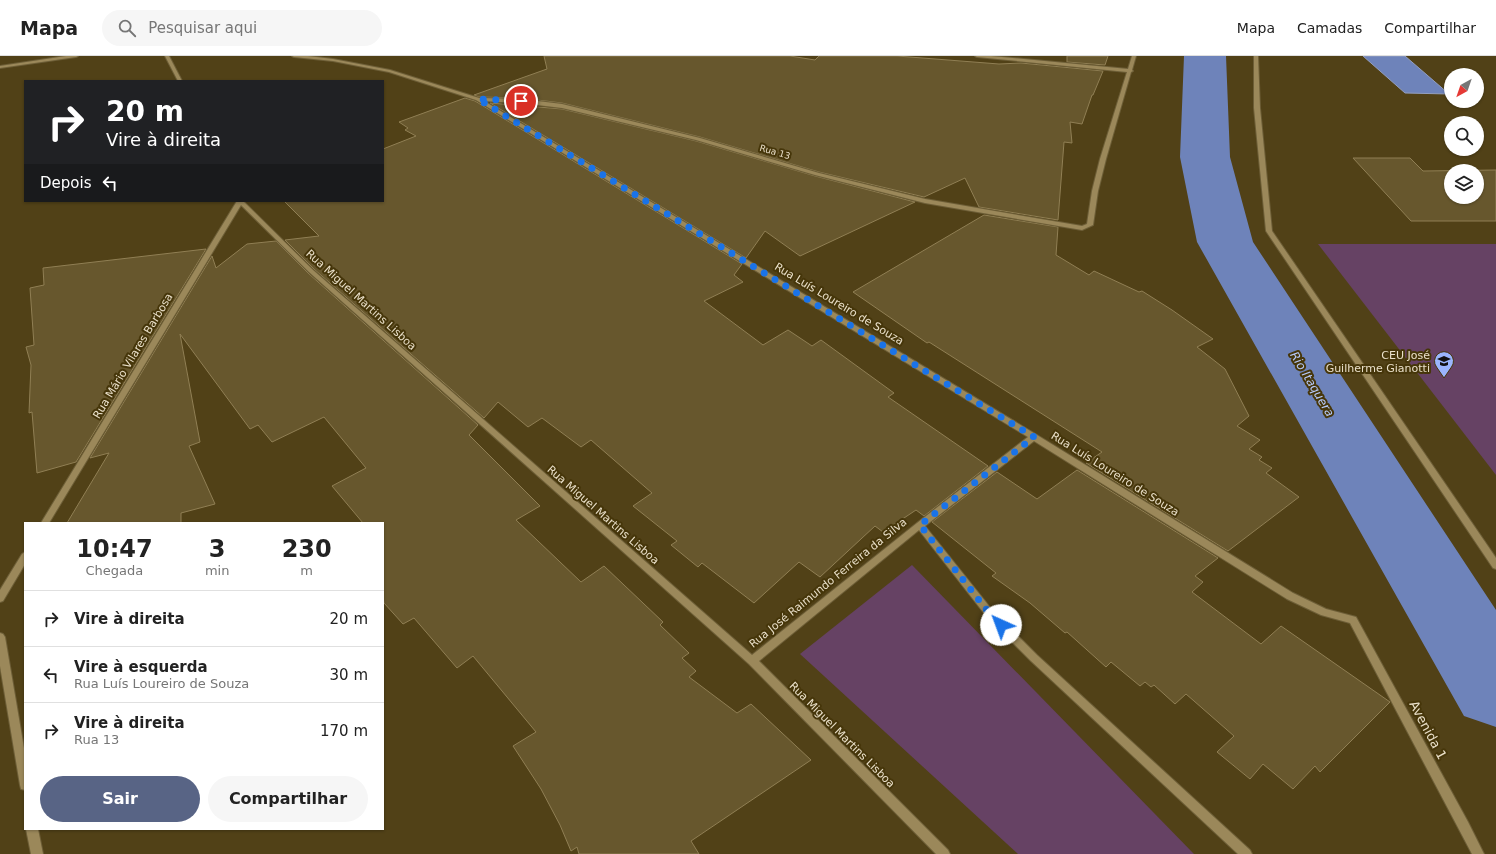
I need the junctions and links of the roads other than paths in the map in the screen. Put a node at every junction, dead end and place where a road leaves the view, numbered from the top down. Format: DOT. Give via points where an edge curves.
graph roads {
  1 [pos="76,56"];
  2 [pos="167,56"];
  3 [pos="294,56"];
  4 [pos="977,56"];
  5 [pos="1134,56"];
  6 [pos="1256,56"];
  7 [pos="0,67"];
  8 [pos="1131,70"];
  9 [pos="179,80"];
  10 [pos="478,99"];
  11 [pos="239,202"];
  12 [pos="241,202"];
  13 [pos="1034,437"];
  14 [pos="46,522"];
  15 [pos="920,525"];
  16 [pos="24,558"];
  17 [pos="1496,565"];
  18 [pos="0,598"];
  19 [pos="1353,620"];
  20 [pos="0,637"];
  21 [pos="752,661"];
  22 [pos="24,779"];
  23 [pos="32,830"];
  24 [pos="37,854"];
  25 [pos="944,854"];
  26 [pos="1246,854"];
  27 [pos="1478,854"];
  1 -- 7 [label="street"];
  2 -- 9 [label="street"];
  3 -- 10 [label="street, Rua Luís Loureiro de Souza" via="333,60 390,71"];
  4 -- 8 [label="street"];
  5 -- 8 [label="street"];
  6 -- 17 [label="street" via="1257,108 1269,231"];
  8 -- 10 [label="street, Rua 13" via="1103,159 1090,225 1082,228 925,201 816,174 698,139 562,106"];
  10 -- 13 [label="street, Rua Luís Loureiro de Souza"];
  11 -- 14 [label="street, Rua Mário Vilares Barbosa"];
  12 -- 21 [label="street, Rua Miguel Martins Lisboa" via="311,271"];
  13 -- 15 [label="street, Rua José Raimundo Ferreira da Silva"];
  13 -- 19 [label="street, Rua Luís Loureiro de Souza" via="1290,596 1324,612"];
  15 -- 21 [label="street, Rua José Raimundo Ferreira da Silva"];
  15 -- 26 [label="street" via="996,620 1039,663"];
  16 -- 18 [label="street"];
  19 -- 27 [label="street, Avenida 1"];
  20 -- 22 [label="street"];
  21 -- 25 [label="street, Rua Miguel Martins Lisboa"];
  23 -- 24 [label="street"];
}
